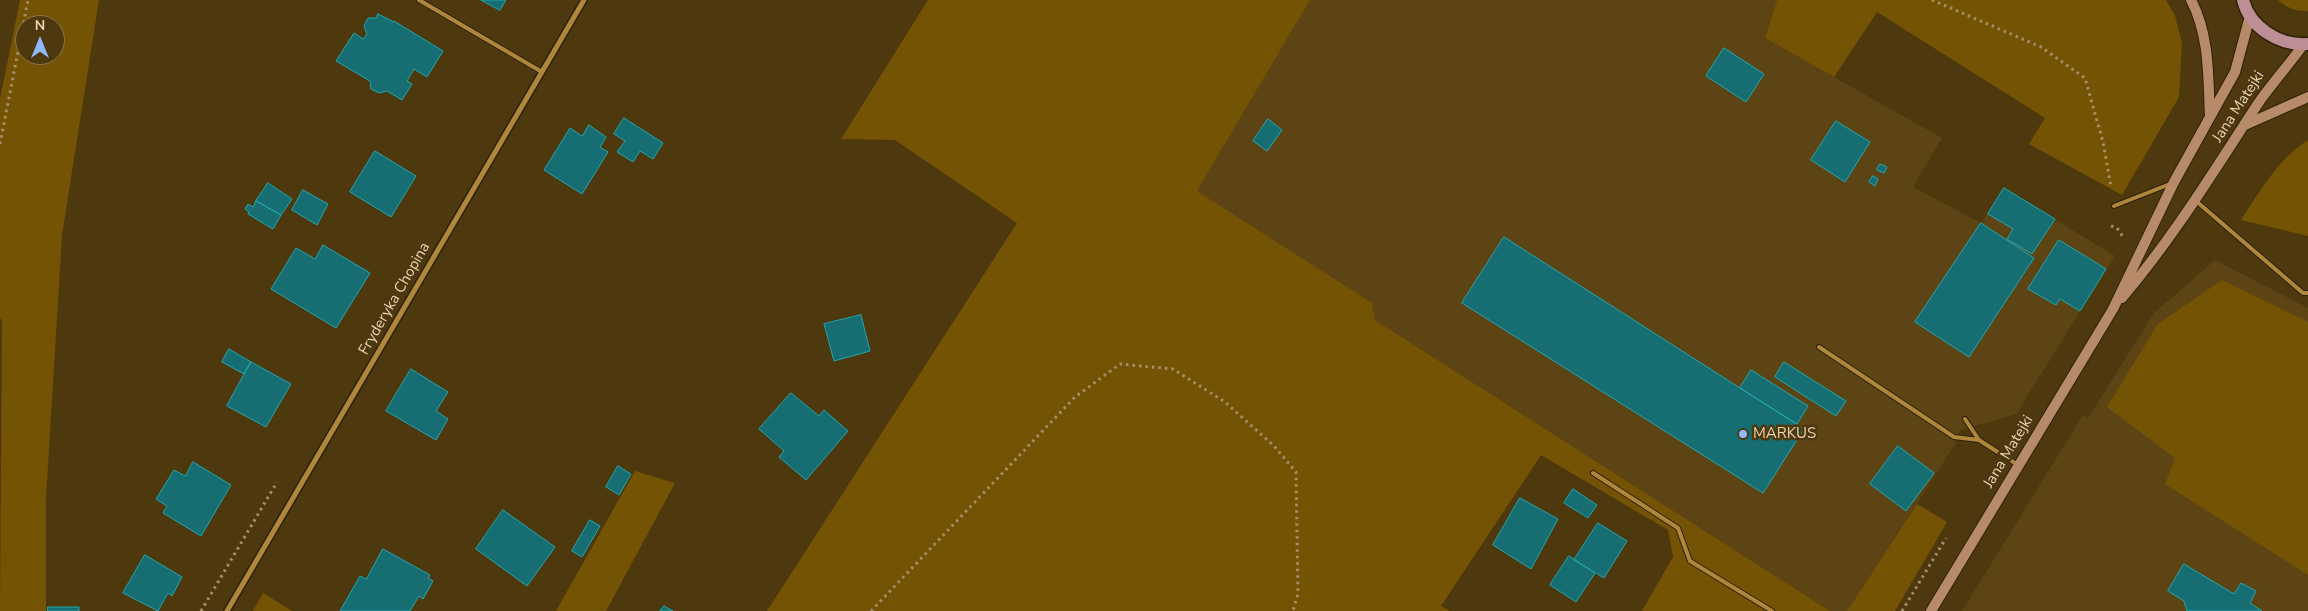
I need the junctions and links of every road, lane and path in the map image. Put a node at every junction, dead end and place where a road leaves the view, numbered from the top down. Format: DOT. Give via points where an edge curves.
graph roads {
  1 [pos="28,0"];
  2 [pos="419,0"];
  3 [pos="584,0"];
  4 [pos="1932,0"];
  5 [pos="2191,0"];
  6 [pos="2243,0"];
  7 [pos="2250,16"];
  8 [pos="2306,44"];
  9 [pos="542,72"];
  10 [pos="2308,96"];
  11 [pos="2210,117"];
  12 [pos="2245,125"];
  13 [pos="0,144"];
  14 [pos="2174,182"];
  15 [pos="2196,201"];
  16 [pos="2114,206"];
  17 [pos="2123,242"];
  18 [pos="2308,293"];
  19 [pos="2113,309"];
  20 [pos="1819,346"];
  21 [pos="1965,419"];
  22 [pos="1979,440"];
  23 [pos="2018,465"];
  24 [pos="1594,473"];
  25 [pos="227,611"];
  26 [pos="871,611"];
  27 [pos="1293,611"];
  28 [pos="1772,611"];
  29 [pos="1930,611"];
  1 -- 13 [label="path"];
  2 -- 9 [label="lane"];
  3 -- 9 [label="street, Fryderyka Chopina"];
  4 -- 16 [label="path" via="2040,47 2085,78 2103,142"];
  5 -- 11 [label="street" via="2206,47"];
  6 -- 7 [label="main road"];
  7 -- 8 [label="main road" via="2273,37"];
  7 -- 11 [label="street, Jana Matejki" via="2235,72"];
  8 -- 12 [label="street, Jana Matejki" via="2280,73"];
  9 -- 25 [label="street, Fryderyka Chopina"];
  10 -- 12 [label="street"];
  11 -- 14 [label="street, Jana Matejki"];
  12 -- 15 [label="street, Jana Matejki"];
  14 -- 16 [label="lane"];
  14 -- 19 [label="street, Jana Matejki"];
  15 -- 18 [label="lane" via="2303,293"];
  15 -- 19 [label="street, Jana Matejki" via="2145,272"];
  16 -- 17 [label="path" via="2104,222 2117,228"];
  19 -- 23 [label="street, Jana Matejki"];
  20 -- 22 [label="lane" via="1954,437"];
  21 -- 22 [label="lane"];
  22 -- 23 [label="lane"];
  23 -- 29 [label="street, Jana Matejki"];
  24 -- 28 [label="lane" via="1678,528 1690,561"];
  26 -- 27 [label="path" via="1075,397 1120,364 1173,369 1225,402 1274,446 1296,472 1298,594"];
}
